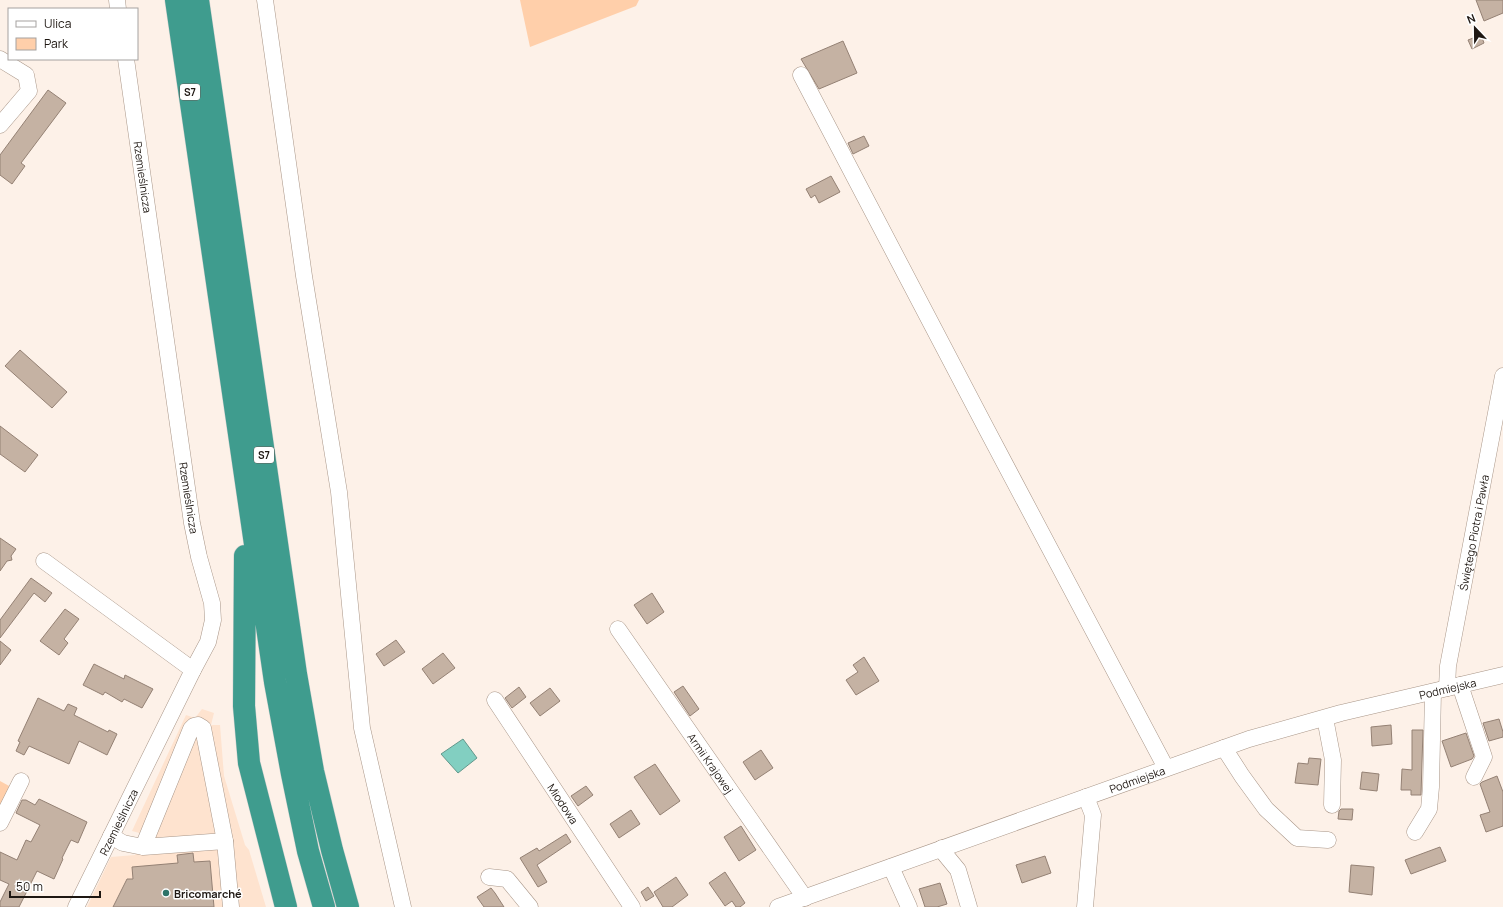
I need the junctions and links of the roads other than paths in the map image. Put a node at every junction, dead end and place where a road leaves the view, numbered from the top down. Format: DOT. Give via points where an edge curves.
graph roads {
  1 [pos="176,0"];
  2 [pos="198,0"];
  3 [pos="265,0"];
  4 [pos="0,59"];
  5 [pos="126,60"];
  6 [pos="801,75"];
  7 [pos="0,126"];
  8 [pos="1503,376"];
  9 [pos="245,477"];
  10 [pos="44,560"];
  11 [pos="618,629"];
  12 [pos="193,670"];
  13 [pos="1503,675"];
  14 [pos="1447,689"];
  15 [pos="495,700"];
  16 [pos="1325,718"];
  17 [pos="1224,748"];
  18 [pos="1166,768"];
  19 [pos="1474,777"];
  20 [pos="21,780"];
  21 [pos="1086,797"];
  22 [pos="1332,805"];
  23 [pos="0,823"];
  24 [pos="1415,832"];
  25 [pos="111,836"];
  26 [pos="1328,840"];
  27 [pos="225,841"];
  28 [pos="143,846"];
  29 [pos="942,848"];
  30 [pos="891,866"];
  31 [pos="489,877"];
  32 [pos="804,898"];
  33 [pos="76,907"];
  34 [pos="231,907"];
  35 [pos="286,907"];
  36 [pos="324,907"];
  37 [pos="348,907"];
  38 [pos="403,907"];
  39 [pos="530,907"];
  40 [pos="632,907"];
  41 [pos="778,907"];
  42 [pos="909,907"];
  43 [pos="969,907"];
  44 [pos="1085,907"];
  1 -- 9 [label="highway, S7"];
  2 -- 37 [label="highway, S7" via="296,674 313,771"];
  3 -- 38 [label="street" via="304,276 339,492 362,728"];
  4 -- 7 [label="street" via="26,75 29,91"];
  5 -- 12 [label="street, Rzemieślnicza" via="192,523 212,603 213,620 208,642"];
  6 -- 18 [label="street"];
  8 -- 14 [label="street, Świętego Piotra i Pawła" via="1448,666"];
  9 -- 35 [label="highway" via="244,706 249,763"];
  9 -- 36 [label="highway, S7" via="275,682 308,851"];
  10 -- 12 [label="street"];
  11 -- 32 [label="street, Armii Krajowej"];
  12 -- 25 [label="street, Rzemieślnicza"];
  13 -- 14 [label="street, Podmiejska"];
  14 -- 16 [label="street, Podmiejska"];
  14 -- 19 [label="street" via="1484,757"];
  14 -- 24 [label="street, Świętego Piotra i Pawła" via="1429,810"];
  15 -- 40 [label="street, Miodowa"];
  16 -- 17 [label="street, Podmiejska"];
  16 -- 22 [label="street" via="1334,760"];
  17 -- 18 [label="street, Podmiejska"];
  17 -- 26 [label="street" via="1266,809 1297,838"];
  18 -- 21 [label="street, Podmiejska"];
  20 -- 23 [label="street"];
  21 -- 29 [label="street, Podmiejska"];
  21 -- 44 [label="street" via="1093,815"];
  25 -- 28 [label="street" via="123,843"];
  25 -- 33 [label="street, Rzemieślnicza"];
  27 -- 28 [label="street"];
  27 -- 28 [label="street" via="203,728 198,725 191,729"];
  27 -- 34 [label="street"];
  29 -- 30 [label="street, Podmiejska"];
  29 -- 43 [label="street" via="958,870"];
  30 -- 32 [label="street, Podmiejska"];
  30 -- 42 [label="street"];
  31 -- 39 [label="street" via="507,879"];
  32 -- 41 [label="street, Podmiejska"];
}
